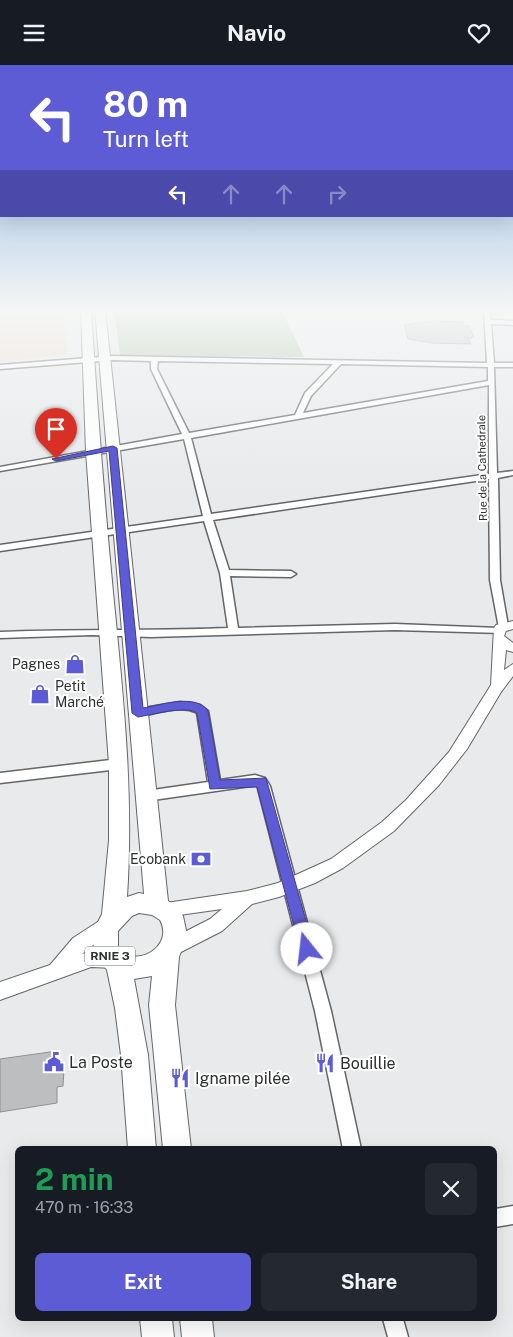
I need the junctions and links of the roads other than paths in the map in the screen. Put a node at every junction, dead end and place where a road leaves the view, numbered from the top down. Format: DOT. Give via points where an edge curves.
graph roads {
  1 [pos="96,368"];
  2 [pos="98,368"];
  3 [pos="154,368"];
  4 [pos="333,368"];
  5 [pos="491,368"];
  6 [pos="492,382"];
  7 [pos="298,416"];
  8 [pos="186,434"];
  9 [pos="113,448"];
  10 [pos="93,452"];
  11 [pos="0,469"];
  12 [pos="513,473"];
  13 [pos="494,475"];
  14 [pos="208,519"];
  15 [pos="121,530"];
  16 [pos="100,534"];
  17 [pos="0,548"];
  18 [pos="225,573"];
  19 [pos="291,574"];
  20 [pos="233,631"];
  21 [pos="108,632"];
  22 [pos="130,633"];
  23 [pos="506,634"];
  24 [pos="0,635"];
  25 [pos="507,676"];
  26 [pos="138,713"];
  27 [pos="119,764"];
  28 [pos="0,777"];
  29 [pos="215,786"];
  30 [pos="146,796"];
  31 [pos="289,886"];
  32 [pos="247,898"];
  33 [pos="161,907"];
  34 [pos="111,919"];
  35 [pos="170,951"];
  36 [pos="116,961"];
  37 [pos="56,970"];
  38 [pos="0,991"];
  39 [pos="142,1146"];
  40 [pos="177,1146"];
  41 [pos="351,1146"];
  42 [pos="513,1215"];
  43 [pos="497,1219"];
  44 [pos="156,1321"];
  45 [pos="196,1321"];
  46 [pos="394,1321"];
  47 [pos="158,1337"];
  48 [pos="198,1337"];
  49 [pos="398,1337"];
  1 -- 10 [label="highway, RNIE 3"];
  2 -- 9 [label="highway, RNIE 3"];
  3 -- 8 [label="street"];
  4 -- 7 [label="street" via="308,395"];
  5 -- 6 [label="street, Rue de la Cathedrale"];
  6 -- 7 [label="street"];
  6 -- 13 [label="street, Rue de la Cathedrale"];
  7 -- 8 [label="street"];
  8 -- 9 [label="street"];
  8 -- 14 [label="street"];
  9 -- 10 [label="street"];
  9 -- 15 [label="highway, RNIE 3"];
  10 -- 11 [label="street"];
  10 -- 16 [label="highway, RNIE 3"];
  12 -- 13 [label="street"];
  13 -- 14 [label="street"];
  13 -- 23 [label="street, Rue de la Cathedrale" via="495,580"];
  14 -- 15 [label="street"];
  14 -- 18 [label="street"];
  15 -- 16 [label="street"];
  15 -- 22 [label="highway, RNIE 3"];
  16 -- 17 [label="street"];
  16 -- 21 [label="highway, RNIE 3"];
  18 -- 19 [label="street"];
  18 -- 20 [label="street"];
  20 -- 22 [label="street"];
  20 -- 23 [label="street" via="395,627"];
  21 -- 22 [label="street"];
  21 -- 24 [label="street"];
  21 -- 27 [label="highway, RNIE 3"];
  22 -- 26 [label="highway, RNIE 3"];
  23 -- 25 [label="street"];
  25 -- 31 [label="street" via="456,754 401,816 340,863"];
  26 -- 29 [label="street" via="184,706 197,707 202,711"];
  26 -- 30 [label="highway, RNIE 3"];
  27 -- 28 [label="street"];
  27 -- 34 [label="highway, RNIE 3" via="120,840"];
  29 -- 30 [label="street"];
  29 -- 31 [label="street" via="261,781"];
  30 -- 33 [label="highway, RNIE 3"];
  31 -- 32 [label="street"];
  31 -- 41 [label="street" via="321,1002"];
  32 -- 33 [label="street"];
  32 -- 35 [label="street" via="216,925"];
  33 -- 34 [label="highway" via="148,903 130,905"];
  33 -- 35 [label="highway, RNIE 3" via="171,915 177,930"];
  34 -- 36 [label="highway, RNIE 3" via="104,935 104,945"];
  34 -- 37 [label="street" via="78,944"];
  35 -- 36 [label="highway, RNIE 3" via="149,966 132,967"];
  35 -- 40 [label="highway, RNIE 3" via="162,1005"];
  36 -- 37 [label="street" via="91,959"];
  36 -- 39 [label="highway, RNIE 3" via="129,1009"];
  37 -- 38 [label="street"];
  42 -- 43 [label="street"];
  44 -- 47 [label="highway"];
  45 -- 48 [label="highway"];
  46 -- 49 [label="street"];
}
